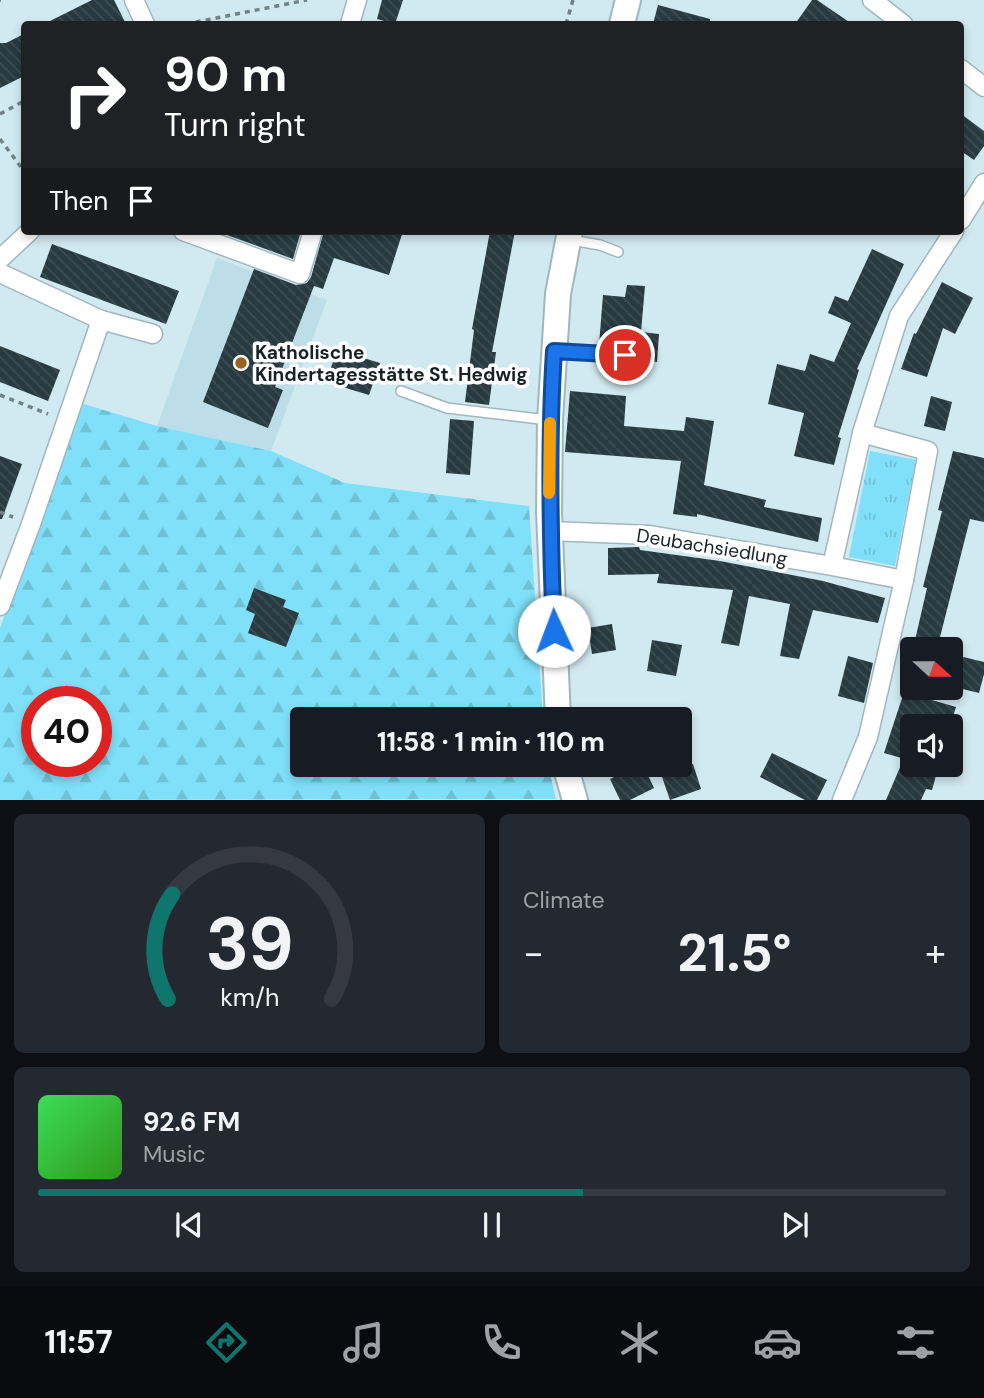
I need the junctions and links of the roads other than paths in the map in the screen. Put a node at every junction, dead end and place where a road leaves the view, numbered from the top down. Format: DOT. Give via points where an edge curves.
graph roads {
  1 [pos="134,0"];
  2 [pos="357,0"];
  3 [pos="628,0"];
  4 [pos="872,0"];
  5 [pos="144,21"];
  6 [pos="351,21"];
  7 [pos="623,21"];
  8 [pos="899,21"];
  9 [pos="964,71"];
  10 [pos="984,87"];
  11 [pos="984,183"];
  12 [pos="964,215"];
  13 [pos="26,235"];
  14 [pos="194,235"];
  15 [pos="312,235"];
  16 [pos="570,235"];
  17 [pos="951,235"];
  18 [pos="618,252"];
  19 [pos="0,259"];
  20 [pos="0,273"];
  21 [pos="102,320"];
  22 [pos="153,334"];
  23 [pos="554,351"];
  24 [pos="625,355"];
  25 [pos="401,391"];
  26 [pos="550,420"];
  27 [pos="862,433"];
  28 [pos="550,531"];
  29 [pos="832,566"];
  30 [pos="904,580"];
  31 [pos="0,606"];
  32 [pos="557,707"];
  33 [pos="568,777"];
  34 [pos="575,800"];
  35 [pos="842,800"];
  1 -- 5 [label="street"];
  2 -- 6 [label="street"];
  3 -- 7 [label="street"];
  4 -- 8 [label="street"];
  9 -- 10 [label="street"];
  11 -- 12 [label="street"];
  13 -- 19 [label="street"];
  14 -- 15 [label="street" via="300,274"];
  16 -- 18 [label="lane"];
  16 -- 23 [label="street" via="558,294"];
  17 -- 27 [label="street" via="900,316"];
  20 -- 21 [label="street"];
  21 -- 22 [label="street"];
  21 -- 31 [label="street"];
  23 -- 24 [label="lane"];
  23 -- 26 [label="street"];
  25 -- 26 [label="lane" via="447,408"];
  26 -- 28 [label="street"];
  27 -- 29 [label="street"];
  27 -- 30 [label="street" via="928,451"];
  28 -- 29 [label="street, Deubachsiedlung" via="650,535"];
  28 -- 32 [label="street"];
  29 -- 30 [label="street, Deubachsiedlung"];
  30 -- 35 [label="street" via="868,737"];
  33 -- 34 [label="street"];
}
